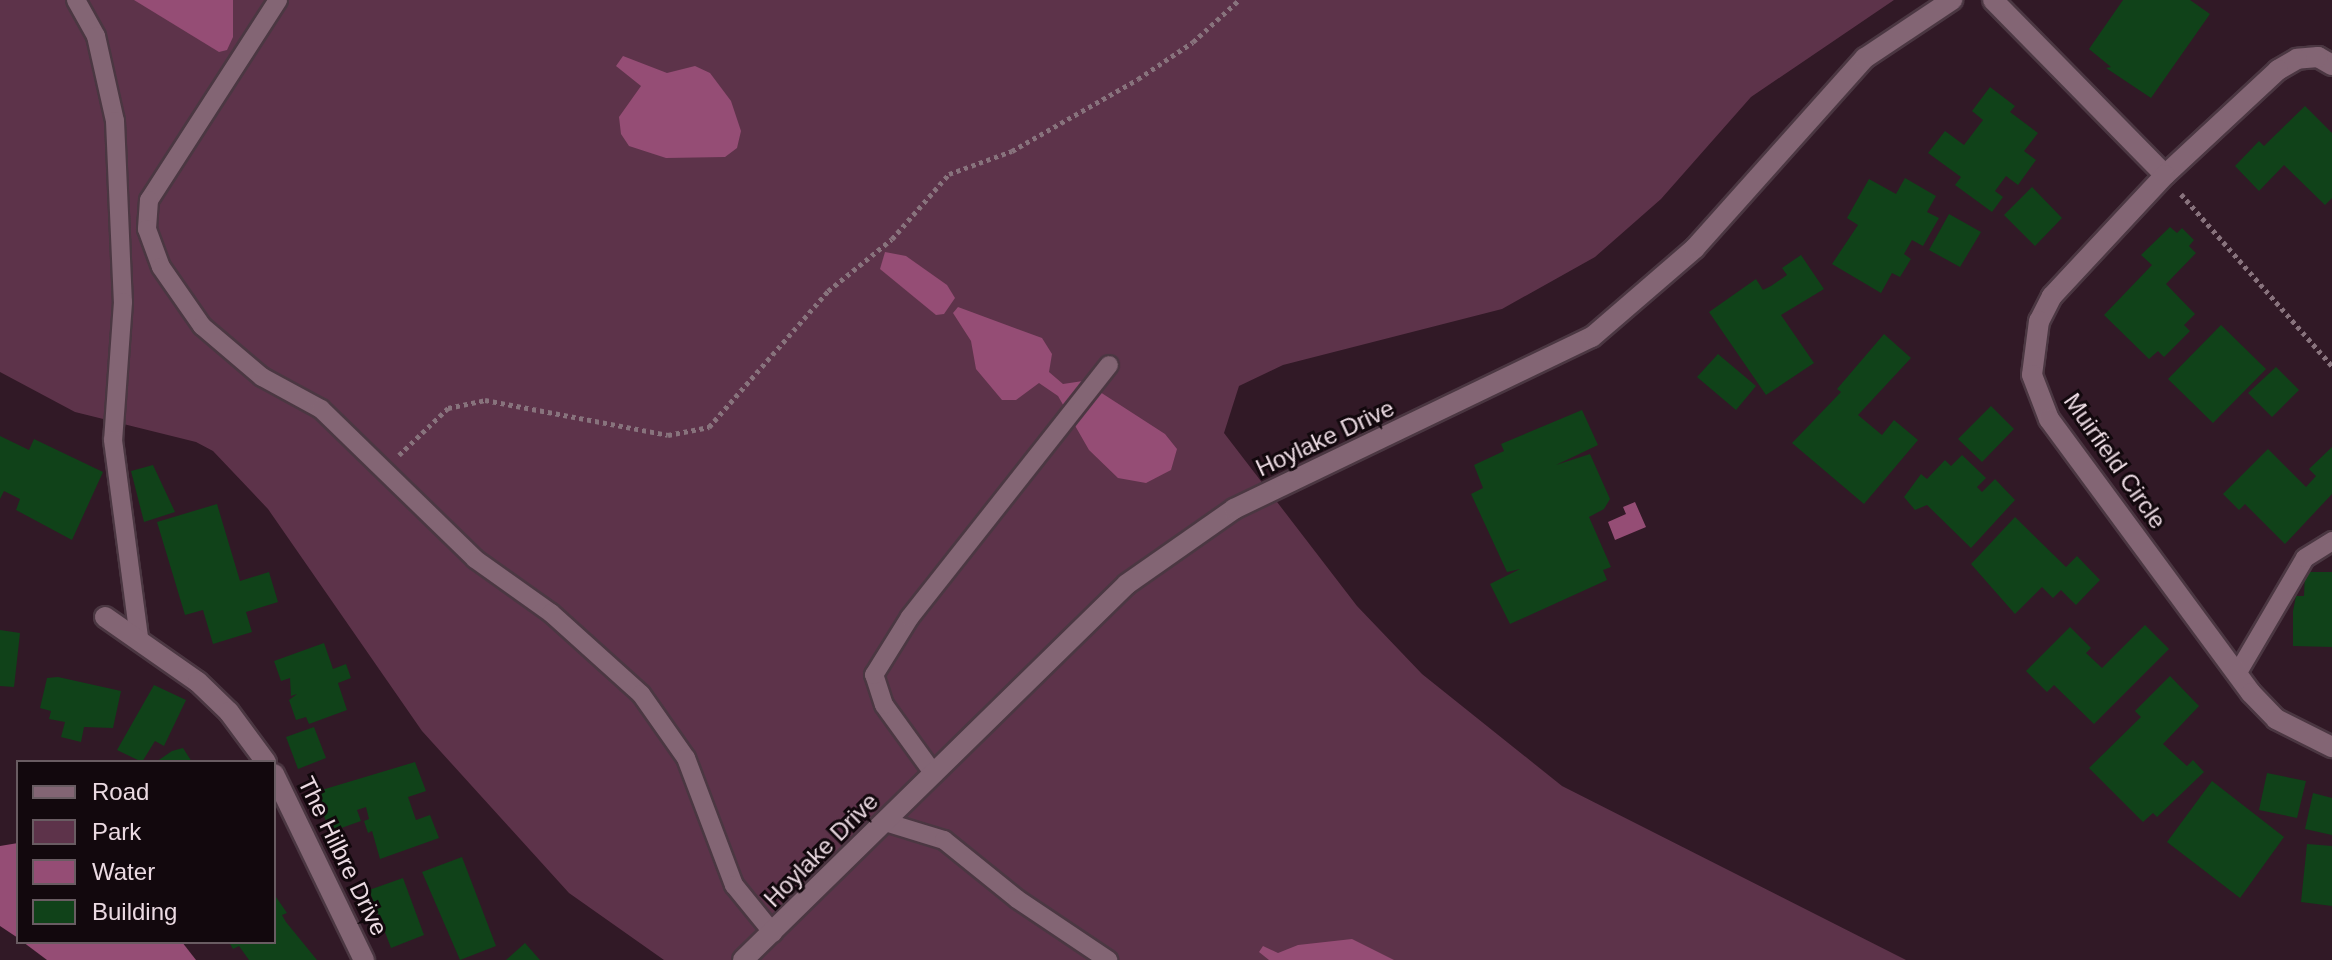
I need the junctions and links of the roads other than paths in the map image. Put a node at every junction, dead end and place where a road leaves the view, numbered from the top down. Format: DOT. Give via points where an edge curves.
graph roads {
  1 [pos="76,0"];
  2 [pos="278,0"];
  3 [pos="1952,0"];
  4 [pos="1993,0"];
  5 [pos="2332,65"];
  6 [pos="2165,175"];
  7 [pos="1109,365"];
  8 [pos="2332,541"];
  9 [pos="105,617"];
  10 [pos="139,637"];
  11 [pos="2237,674"];
  12 [pos="2332,747"];
  13 [pos="265,760"];
  14 [pos="934,774"];
  15 [pos="276,778"];
  16 [pos="885,822"];
  17 [pos="773,933"];
  18 [pos="364,960"];
  19 [pos="743,960"];
  20 [pos="1108,960"];
  1 -- 10 [label="lane" via="96,36 115,121 123,302 113,440"];
  2 -- 17 [label="lane" via="149,200 147,229 161,267 202,326 262,377 321,409 475,559 551,613 641,694 686,758 734,885"];
  3 -- 14 [label="street, Hoylake Drive" via="1865,58 1695,248 1624,313 1556,357 1198,531 1127,584"];
  4 -- 6 [label="street"];
  5 -- 6 [label="street, Muirfield Circle" via="2318,57 2297,59 2278,70"];
  6 -- 11 [label="street, Muirfield Circle" via="2052,296 2039,321 2032,375 2049,419"];
  7 -- 14 [label="lane" via="910,617 874,675 884,705"];
  8 -- 11 [label="lane" via="2305,558"];
  9 -- 10 [label="street, The Hilbre Drive"];
  10 -- 13 [label="street, The Hilbre Drive" via="229,712"];
  11 -- 12 [label="street, Muirfield Circle" via="2276,719"];
  14 -- 16 [label="street, Hoylake Drive"];
  15 -- 18 [label="street, The Hilbre Drive"];
  16 -- 17 [label="street, Hoylake Drive"];
  16 -- 20 [label="lane" via="944,840 1017,899"];
  17 -- 19 [label="street, Hoylake Drive"];
}
